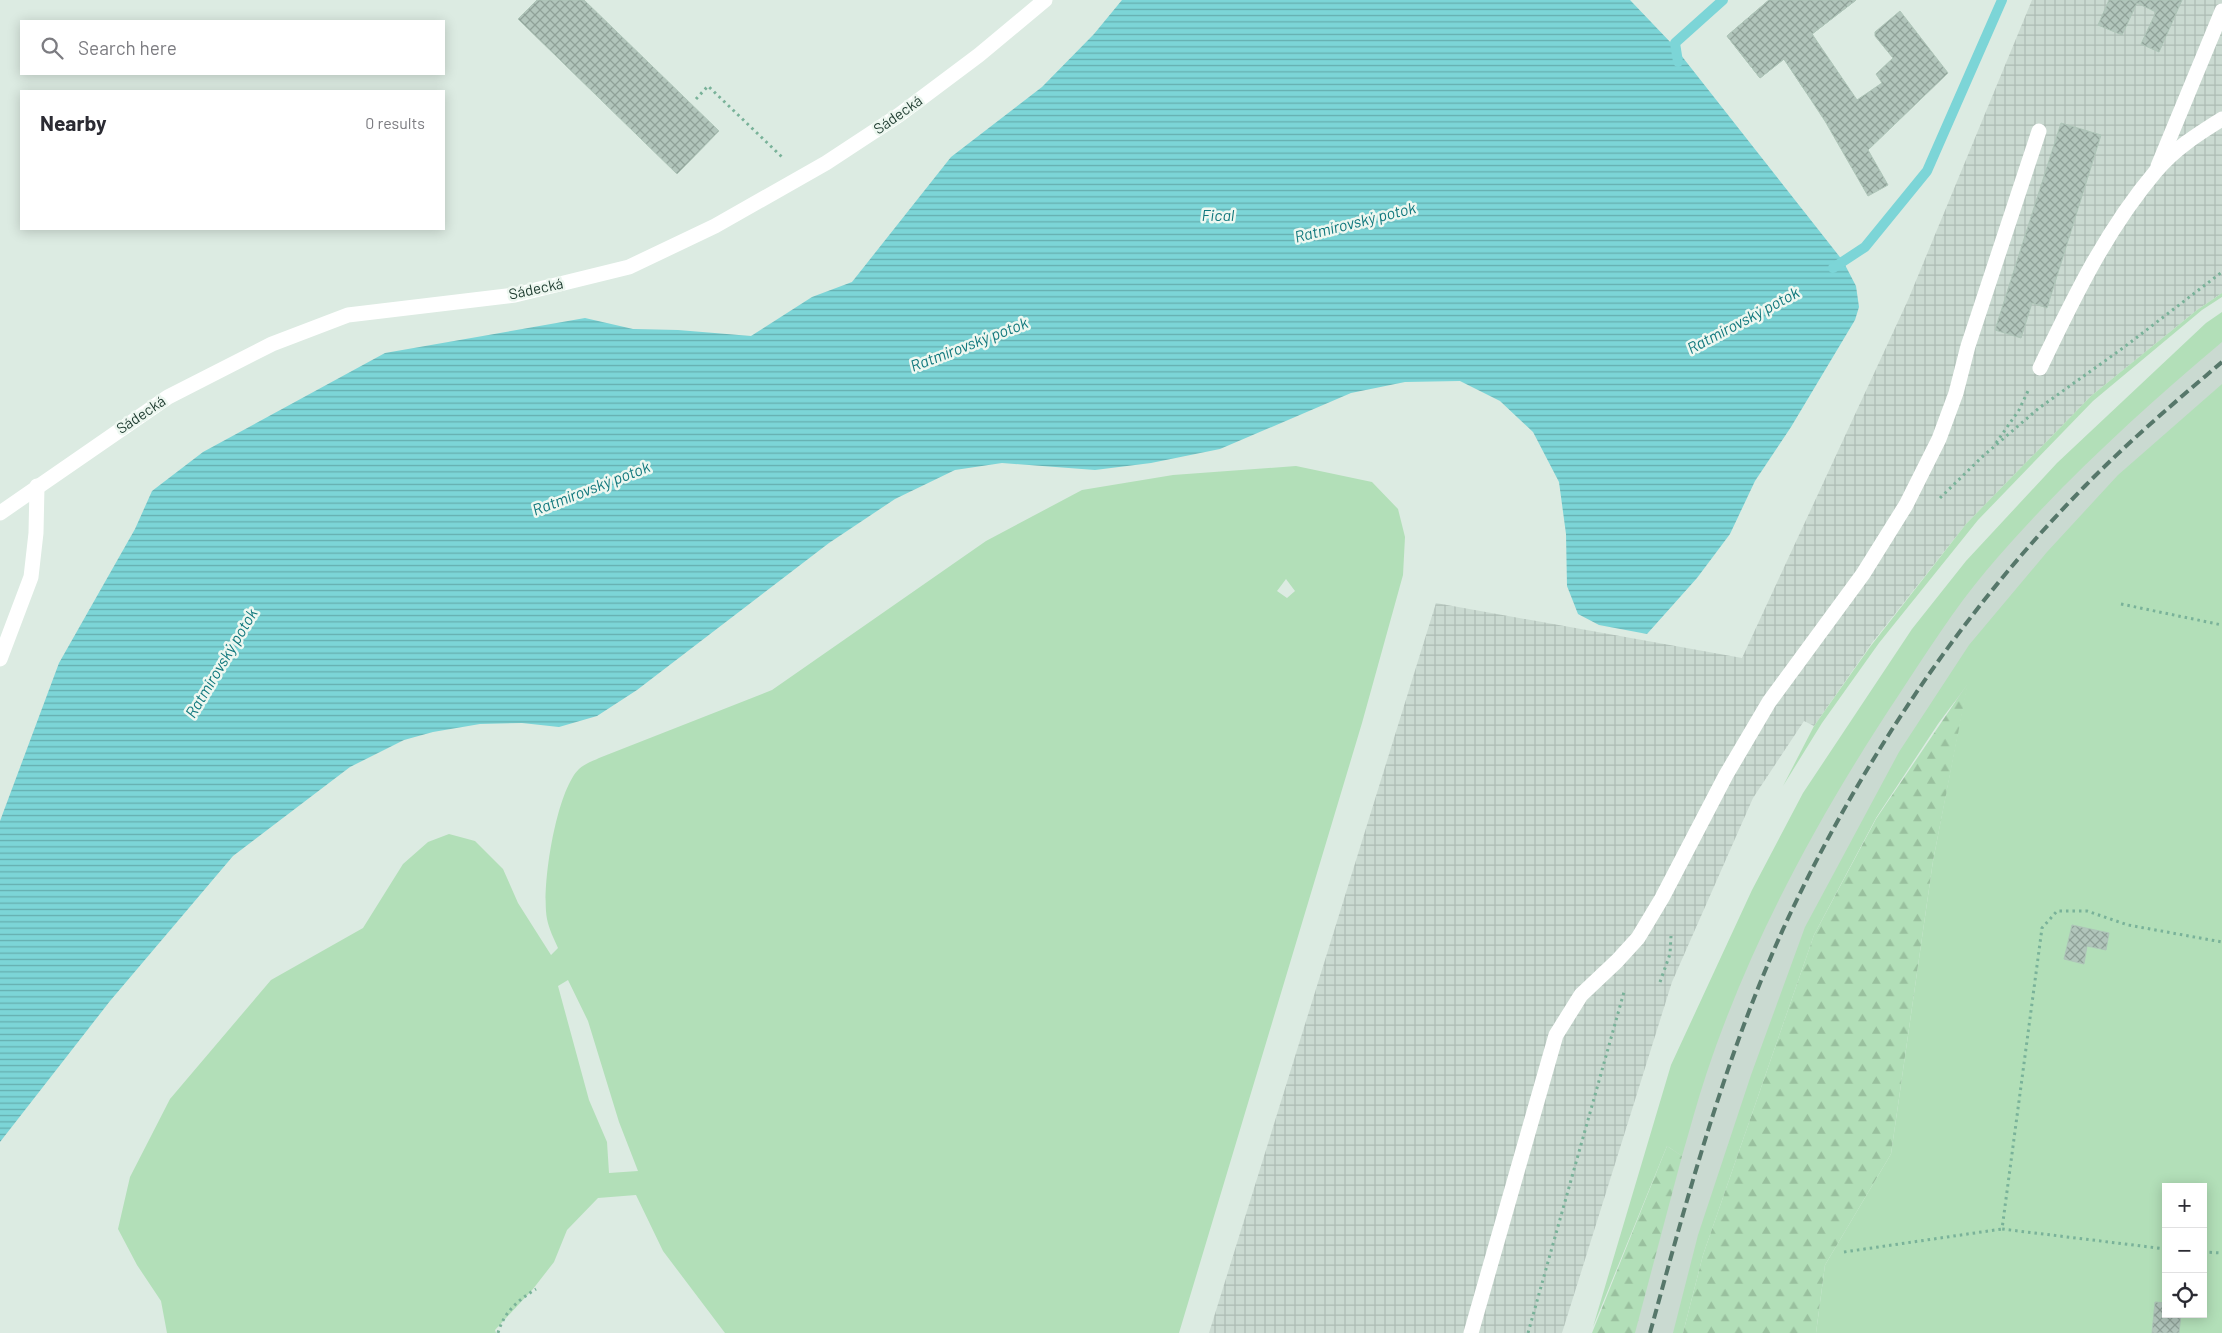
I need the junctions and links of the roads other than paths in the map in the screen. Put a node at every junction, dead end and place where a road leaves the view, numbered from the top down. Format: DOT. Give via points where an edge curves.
graph roads {
  1 [pos="1045,0"];
  2 [pos="2222,11"];
  3 [pos="2222,109"];
  4 [pos="2218,122"];
  5 [pos="2039,131"];
  6 [pos="2156,170"];
  7 [pos="2040,368"];
  8 [pos="37,486"];
  9 [pos="0,513"];
  10 [pos="0,658"];
  11 [pos="1471,1333"];
  1 -- 8 [label="street, Sádecká" via="979,56 899,116 715,226 629,267 515,295 348,315 272,344 168,397"];
  2 -- 6 [label="street"];
  3 -- 4 [label="street"];
  4 -- 6 [label="street" via="2192,138"];
  5 -- 11 [label="street" via="1968,346 1956,393 1939,439 1906,505 1863,574 1769,702 1638,938 1581,994 1556,1034"];
  6 -- 7 [label="street" via="2082,279"];
  8 -- 9 [label="street, Sádecká"];
  8 -- 10 [label="street" via="31,578"];
}
